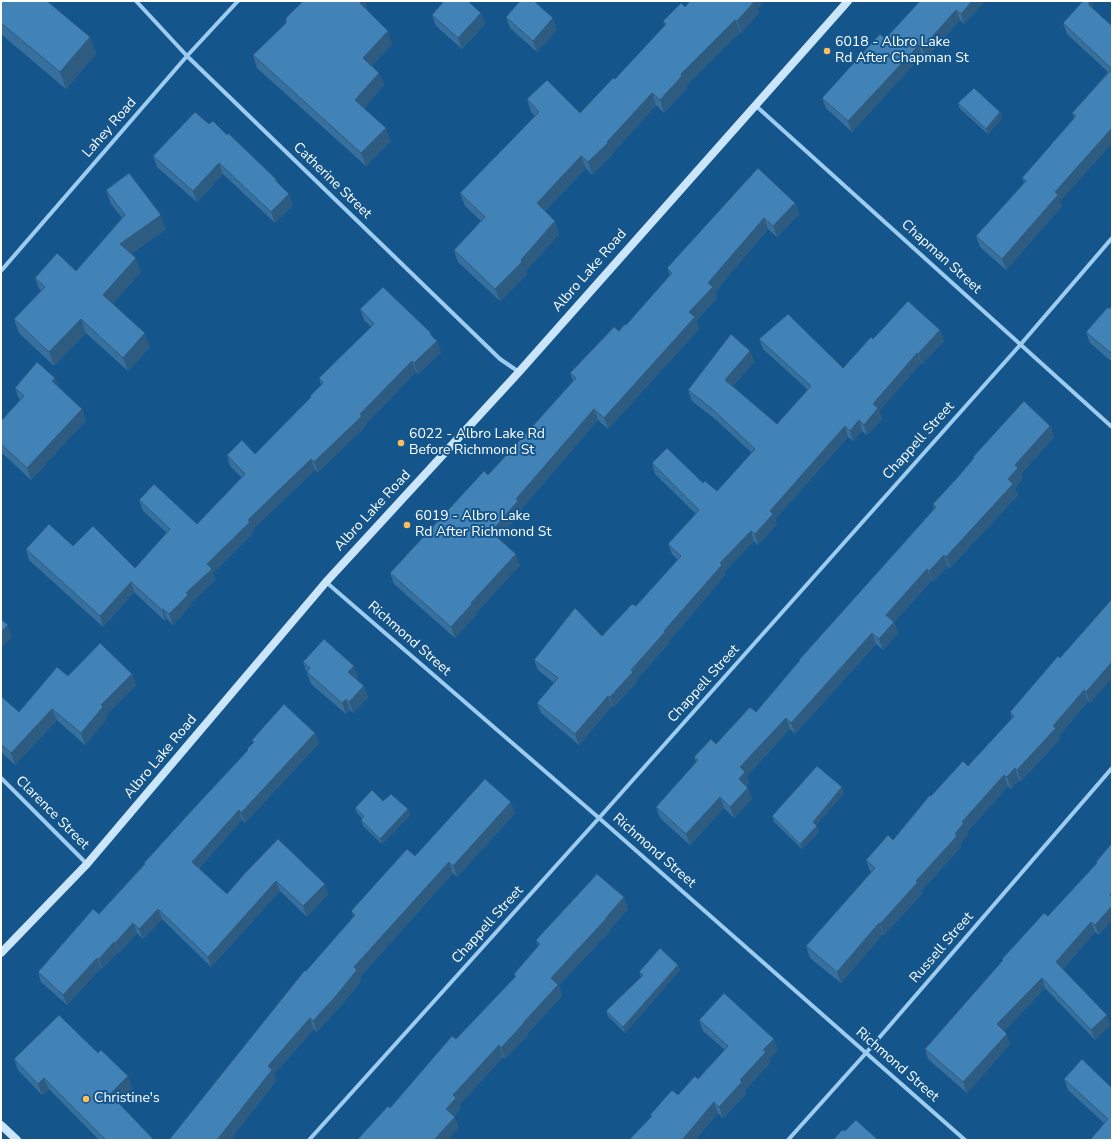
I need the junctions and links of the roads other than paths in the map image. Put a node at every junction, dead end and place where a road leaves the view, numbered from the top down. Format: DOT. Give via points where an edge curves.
graph roads {
  1 [pos="136,1"];
  2 [pos="238,1"];
  3 [pos="848,1"];
  4 [pos="187,56"];
  5 [pos="754,105"];
  6 [pos="1112,238"];
  7 [pos="1,271"];
  8 [pos="1021,344"];
  9 [pos="519,372"];
  10 [pos="1112,427"];
  11 [pos="326,582"];
  12 [pos="1112,768"];
  13 [pos="1,778"];
  14 [pos="599,818"];
  15 [pos="87,864"];
  16 [pos="1,953"];
  17 [pos="866,1053"];
  18 [pos="1,1125"];
  19 [pos="17,1140"];
  20 [pos="309,1140"];
  21 [pos="788,1140"];
  22 [pos="965,1140"];
  1 -- 4 [label="street, Catherine Street"];
  2 -- 4 [label="street, Lahey Road"];
  3 -- 5 [label="main road, Albro Lake Road"];
  4 -- 7 [label="street, Lahey Road"];
  4 -- 9 [label="street, Catherine Street" via="500,359"];
  5 -- 8 [label="street, Chapman Street"];
  5 -- 9 [label="main road, Albro Lake Road"];
  6 -- 8 [label="street, Chappell Street"];
  8 -- 10 [label="street, Chapman Street"];
  8 -- 14 [label="street, Chappell Street"];
  9 -- 11 [label="main road, Albro Lake Road"];
  11 -- 14 [label="street, Richmond Street"];
  11 -- 15 [label="main road, Albro Lake Road"];
  12 -- 17 [label="street, Russell Street"];
  13 -- 15 [label="street, Clarence Street"];
  14 -- 17 [label="street, Richmond Street"];
  14 -- 20 [label="street, Chappell Street"];
  15 -- 16 [label="main road, Albro Lake Road"];
  17 -- 21 [label="street, Russell Street"];
  17 -- 22 [label="street, Richmond Street"];
  18 -- 19 [label="main road"];
}
